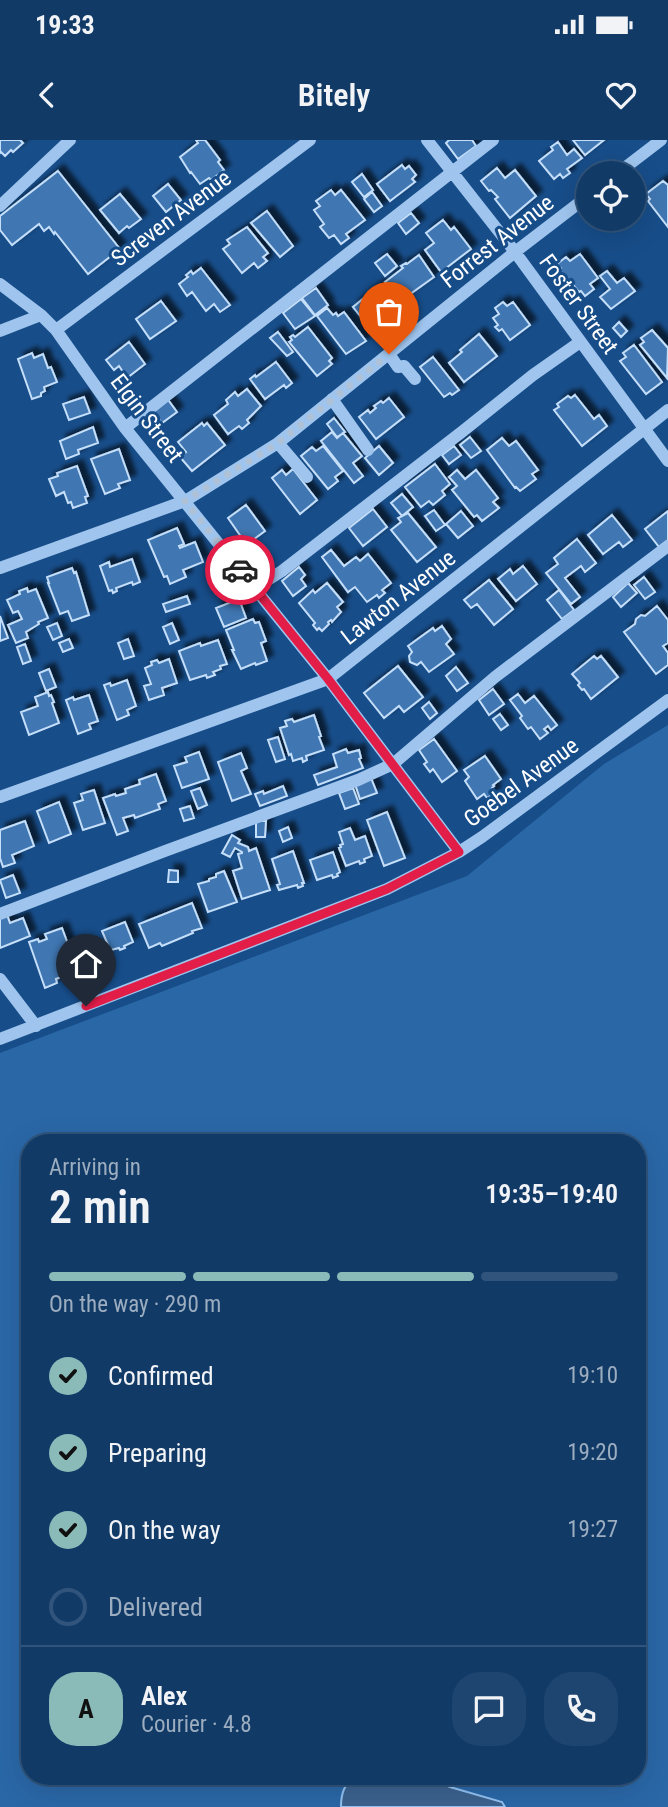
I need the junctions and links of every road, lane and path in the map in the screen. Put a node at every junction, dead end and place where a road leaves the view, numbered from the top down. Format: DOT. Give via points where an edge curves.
graph roads {
  1 [pos="70,140"];
  2 [pos="310,140"];
  3 [pos="427,140"];
  4 [pos="493,140"];
  5 [pos="661,140"];
  6 [pos="634,161"];
  7 [pos="452,172"];
  8 [pos="576,205"];
  9 [pos="0,206"];
  10 [pos="515,252"];
  11 [pos="0,284"];
  12 [pos="41,315"];
  13 [pos="56,330"];
  14 [pos="0,331"];
  15 [pos="580,342"];
  16 [pos="389,354"];
  17 [pos="415,379"];
  18 [pos="332,399"];
  19 [pos="668,410"];
  20 [pos="124,428"];
  21 [pos="643,429"];
  22 [pos="278,443"];
  23 [pos="368,450"];
  24 [pos="668,461"];
  25 [pos="307,477"];
  26 [pos="185,501"];
  27 [pos="668,546"];
  28 [pos="0,568"];
  29 [pos="255,588"];
  30 [pos="328,679"];
  31 [pos="668,700"];
  32 [pos="393,764"];
  33 [pos="0,797"];
  34 [pos="459,852"];
  35 [pos="0,914"];
  36 [pos="0,979"];
  37 [pos="36,1026"];
  38 [pos="0,1039"];
  1 -- 9 [label="street"];
  2 -- 13 [label="street, Screven Avenue"];
  3 -- 7 [label="street, Foster Street"];
  4 -- 7 [label="street"];
  5 -- 6 [label="street"];
  7 -- 10 [label="street, Foster Street"];
  7 -- 20 [label="street"];
  8 -- 10 [label="street, Forrest Avenue"];
  10 -- 15 [label="street, Foster Street"];
  10 -- 16 [label="street, Forrest Avenue"];
  11 -- 12 [label="street, Elgin Street"];
  12 -- 13 [label="street, Elgin Street"];
  12 -- 14 [label="street"];
  13 -- 20 [label="street, Elgin Street"];
  15 -- 21 [label="street, Foster Street"];
  15 -- 29 [label="street"];
  16 -- 17 [label="street"];
  16 -- 18 [label="street, Forrest Avenue"];
  18 -- 22 [label="street, Forrest Avenue"];
  18 -- 23 [label="street"];
  19 -- 21 [label="street, Lawton Avenue"];
  20 -- 26 [label="street, Elgin Street"];
  21 -- 24 [label="street, Foster Street"];
  21 -- 30 [label="street, Lawton Avenue"];
  22 -- 25 [label="street"];
  22 -- 26 [label="street, Forrest Avenue"];
  26 -- 28 [label="street, Forrest Avenue"];
  26 -- 29 [label="street, Elgin Street"];
  27 -- 32 [label="street" via="495,677"];
  29 -- 30 [label="street, Elgin Street"];
  30 -- 32 [label="street, Elgin Street"];
  30 -- 33 [label="street, Lawton Avenue"];
  31 -- 34 [label="street, Goebel Avenue"];
  32 -- 34 [label="street, Elgin Street"];
  32 -- 35 [label="street"];
  34 -- 37 [label="street, Goebel Avenue" via="387,889"];
  36 -- 37 [label="street"];
  37 -- 38 [label="street, Goebel Avenue"];
}
